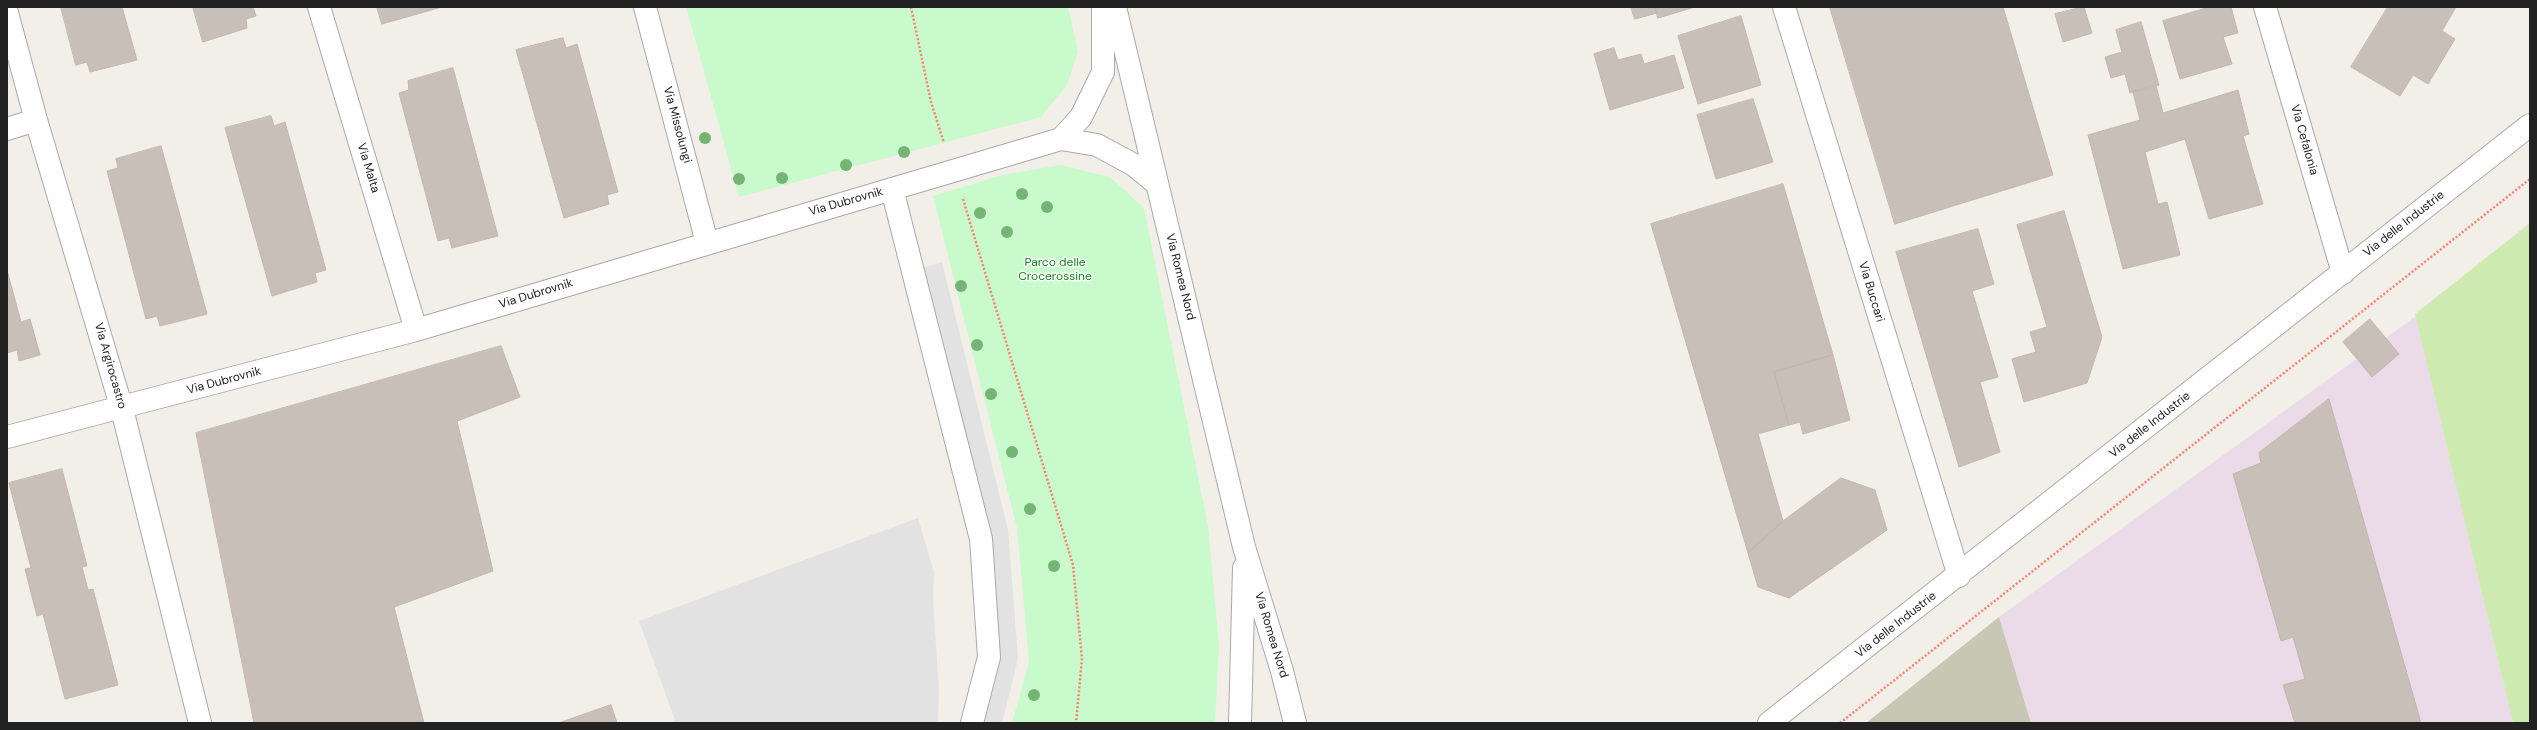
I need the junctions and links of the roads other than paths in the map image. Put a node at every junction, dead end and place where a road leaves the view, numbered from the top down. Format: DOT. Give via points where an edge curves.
graph roads {
  1 [pos="319,7"];
  2 [pos="645,7"];
  3 [pos="1103,7"];
  4 [pos="1115,7"];
  5 [pos="1784,7"];
  6 [pos="2265,7"];
  7 [pos="7,13"];
  8 [pos="36,120"];
  9 [pos="2530,125"];
  10 [pos="7,129"];
  11 [pos="1061,139"];
  12 [pos="1157,184"];
  13 [pos="892,189"];
  14 [pos="707,243"];
  15 [pos="2343,273"];
  16 [pos="416,330"];
  17 [pos="122,409"];
  18 [pos="7,438"];
  19 [pos="1244,547"];
  20 [pos="1959,576"];
  21 [pos="200,723"];
  22 [pos="972,723"];
  23 [pos="1240,723"];
  24 [pos="1295,723"];
  25 [pos="1769,723"];
  1 -- 16 [label="street, Via Malta"];
  2 -- 14 [label="street, Via Missolungi"];
  3 -- 11 [label="street" via="1103,72 1081,117"];
  4 -- 12 [label="street, Via Romea Nord"];
  5 -- 20 [label="street, Via Buccari"];
  6 -- 15 [label="street, Via Cefalonia"];
  7 -- 8 [label="street, Via Argirocastro"];
  8 -- 10 [label="street"];
  8 -- 17 [label="street, Via Argirocastro"];
  9 -- 15 [label="street, Via delle Industrie"];
  11 -- 12 [label="street, Via Dubrovnik" via="1097,145 1134,165"];
  11 -- 13 [label="street, Via Dubrovnik"];
  12 -- 19 [label="street, Via Romea Nord"];
  13 -- 14 [label="street, Via Dubrovnik"];
  13 -- 22 [label="street" via="981,539 989,657"];
  14 -- 16 [label="street, Via Dubrovnik"];
  15 -- 20 [label="street, Via delle Industrie"];
  16 -- 17 [label="street, Via Dubrovnik"];
  17 -- 18 [label="street, Via Dubrovnik"];
  17 -- 21 [label="street, Via Argirocastro"];
  19 -- 23 [label="street, Via Romea Nord"];
  19 -- 24 [label="street, Via Romea Nord"];
  20 -- 25 [label="street, Via delle Industrie"];
}
